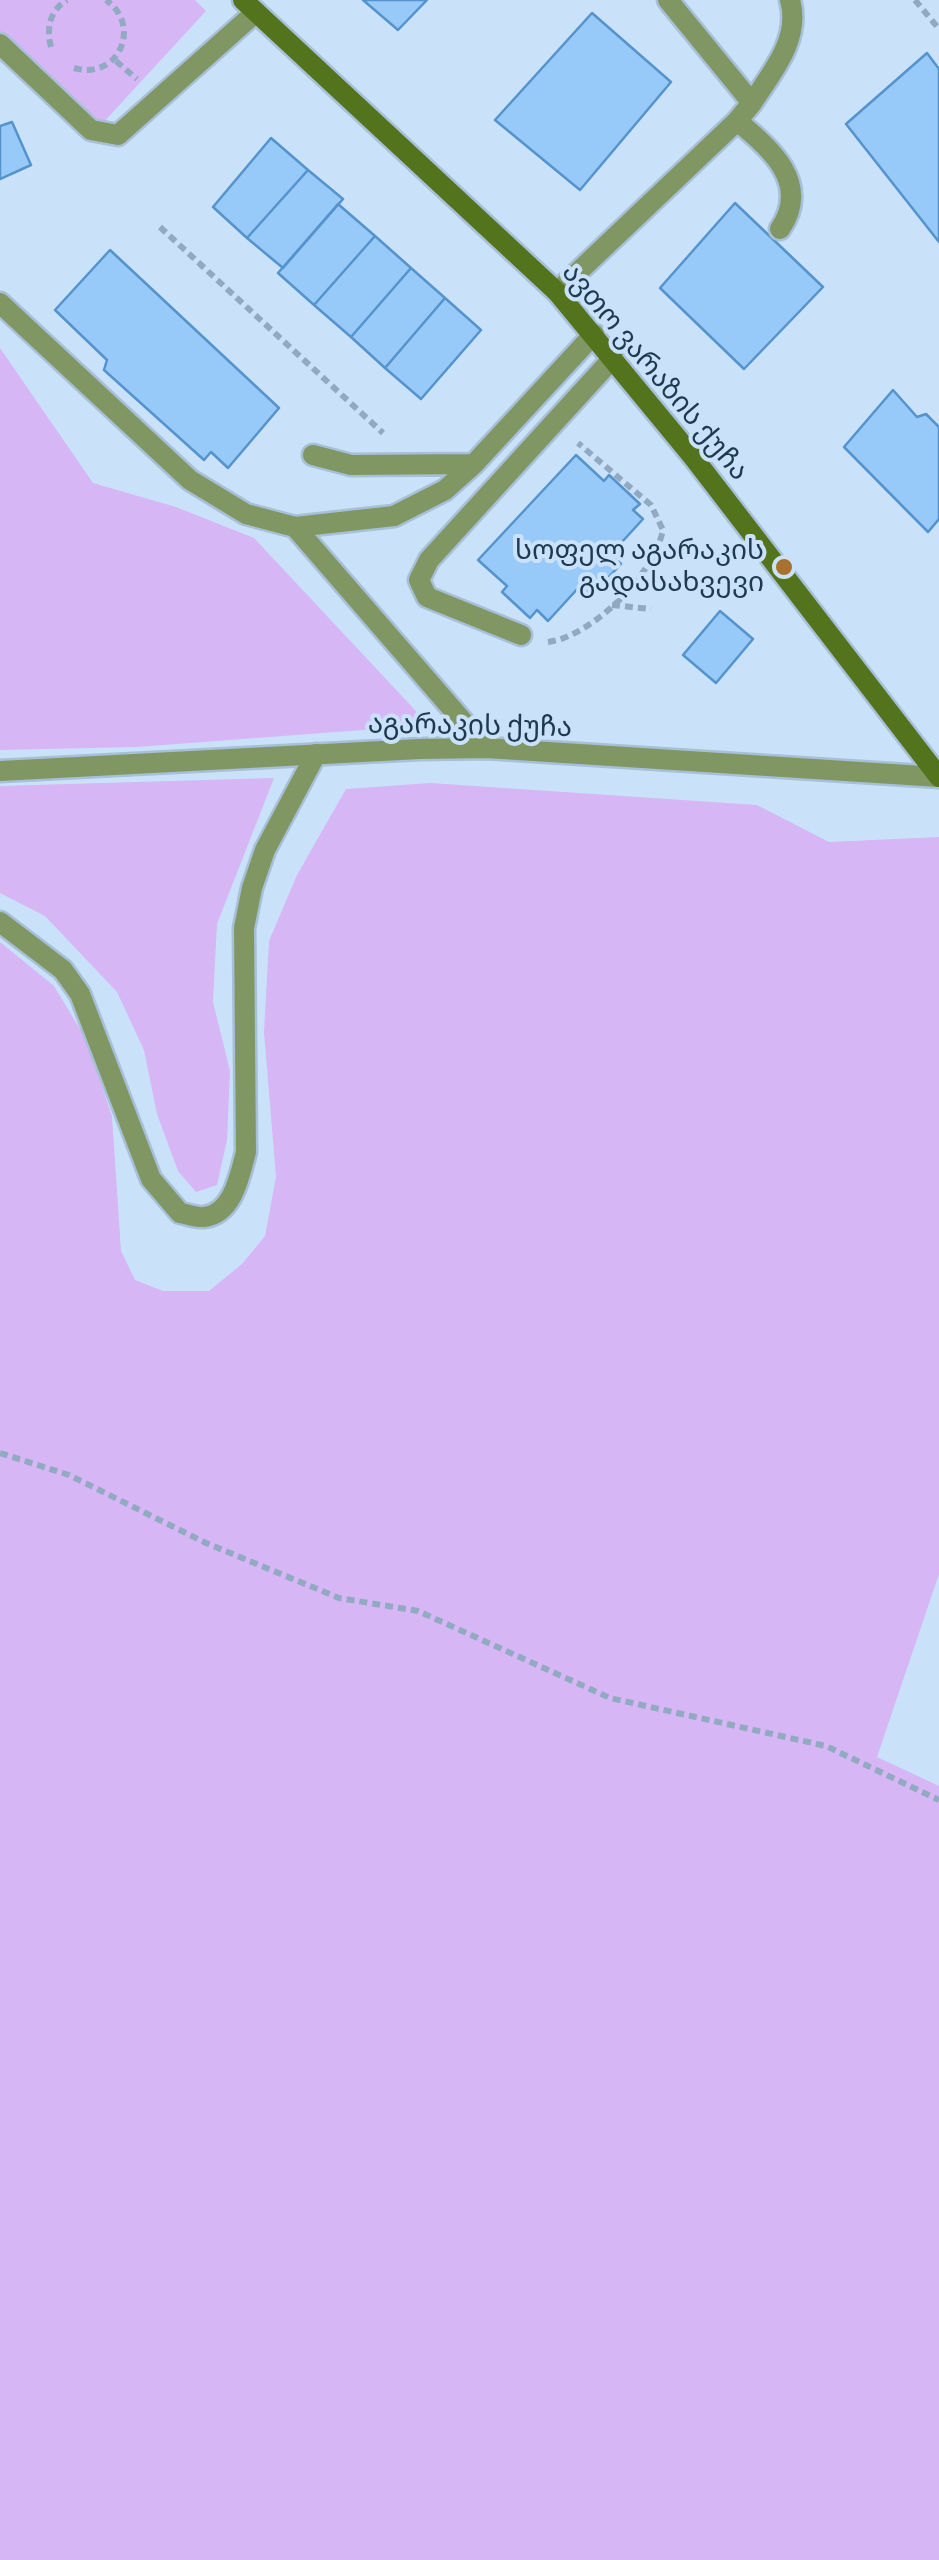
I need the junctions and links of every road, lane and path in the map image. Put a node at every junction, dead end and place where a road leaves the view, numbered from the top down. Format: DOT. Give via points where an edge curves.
graph roads {
  1 [pos="67,0"];
  2 [pos="106,0"];
  3 [pos="668,0"];
  4 [pos="790,0"];
  5 [pos="915,0"];
  6 [pos="54,3"];
  7 [pos="249,6"];
  8 [pos="939,29"];
  9 [pos="0,44"];
  10 [pos="59,60"];
  11 [pos="70,67"];
  12 [pos="752,103"];
  13 [pos="738,121"];
  14 [pos="160,227"];
  15 [pos="780,229"];
  16 [pos="557,292"];
  17 [pos="0,303"];
  18 [pos="594,334"];
  19 [pos="614,358"];
  20 [pos="554,423"];
  21 [pos="313,455"];
  22 [pos="417,463"];
  23 [pos="474,464"];
  24 [pos="295,527"];
  25 [pos="611,605"];
  26 [pos="651,609"];
  27 [pos="521,636"];
  28 [pos="486,748"];
  29 [pos="316,754"];
  30 [pos="0,771"];
  31 [pos="939,777"];
  32 [pos="0,922"];
  33 [pos="0,1453"];
  34 [pos="939,1800"];
  1 -- 6 [label="path"];
  2 -- 11 [label="path" via="124,25 116,60 93,71"];
  3 -- 12 [label="street"];
  4 -- 12 [label="street" via="787,49"];
  5 -- 8 [label="path"];
  6 -- 10 [label="path" via="48,36"];
  7 -- 9 [label="street" via="118,136 91,130"];
  7 -- 16 [label="street, ავთო ვარაზის ქუჩა"];
  12 -- 13 [label="street"];
  13 -- 15 [label="street" via="769,147 789,176 790,212"];
  13 -- 16 [label="street"];
  14 -- 22 [label="path"];
  16 -- 18 [label="street, ავთო ვარაზის ქუჩა"];
  17 -- 24 [label="street" via="190,480 246,514"];
  18 -- 19 [label="street, ავთო ვარაზის ქუჩა"];
  18 -- 23 [label="street"];
  19 -- 20 [label="street"];
  19 -- 31 [label="street, ავთო ვარაზის ქუჩა"];
  20 -- 25 [label="path" via="637,490 660,518 655,556"];
  20 -- 27 [label="street" via="429,560 420,580 426,597"];
  21 -- 22 [label="street" via="351,465"];
  22 -- 23 [label="street"];
  23 -- 24 [label="street" via="445,490 394,516"];
  24 -- 28 [label="street"];
  25 -- 26 [label="path"];
  25 -- 27 [label="path" via="564,640"];
  28 -- 29 [label="street, აგარაკის ქუჩა"];
  28 -- 31 [label="street, აგარაკის ქუჩა"];
  29 -- 30 [label="street, აგარაკის ქუჩა"];
  29 -- 32 [label="street" via="252,888 244,928 246,1152 224,1206 206,1217 180,1213 151,1179 80,994 63,970"];
  33 -- 34 [label="path" via="69,1475 206,1543 340,1598 418,1611 610,1698 826,1746"];
}
